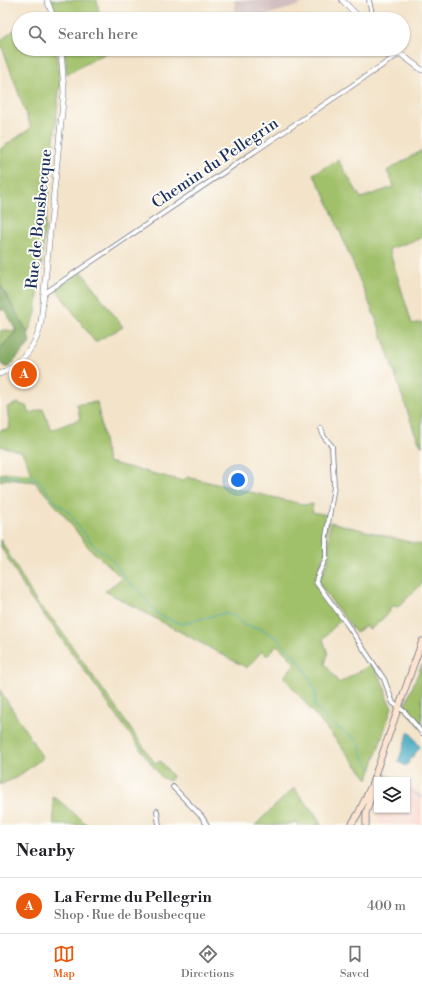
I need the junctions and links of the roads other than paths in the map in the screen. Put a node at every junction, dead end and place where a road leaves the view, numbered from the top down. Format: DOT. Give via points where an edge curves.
graph roads {
  1 [pos="48,0"];
  2 [pos="342,0"];
  3 [pos="369,0"];
  4 [pos="52,12"];
  5 [pos="354,12"];
  6 [pos="372,12"];
  7 [pos="61,56"];
  8 [pos="397,56"];
  9 [pos="403,56"];
  10 [pos="422,70"];
  11 [pos="44,293"];
  12 [pos="0,374"];
  13 [pos="321,428"];
  14 [pos="422,641"];
  15 [pos="400,708"];
  16 [pos="396,719"];
  17 [pos="422,733"];
  18 [pos="173,787"];
  19 [pos="157,811"];
  20 [pos="159,825"];
  21 [pos="207,825"];
  22 [pos="351,825"];
  23 [pos="366,825"];
  1 -- 4 [label="street"];
  2 -- 5 [label="street"];
  3 -- 6 [label="street"];
  7 -- 11 [label="street, Rue de Bousbecque" via="64,92"];
  8 -- 11 [label="street, Chemin du Pellegrin"];
  9 -- 10 [label="street"];
  11 -- 12 [label="street, Rue de Bousbecque" via="41,325 33,345 18,363"];
  13 -- 15 [label="street" via="324,437 332,446 334,486 326,558 316,582 384,678 393,703"];
  14 -- 15 [label="main road"];
  15 -- 16 [label="main road"];
  15 -- 17 [label="street"];
  16 -- 22 [label="main road" via="368,793"];
  16 -- 23 [label="main road" via="366,813"];
  18 -- 21 [label="street"];
  19 -- 20 [label="street"];
}
